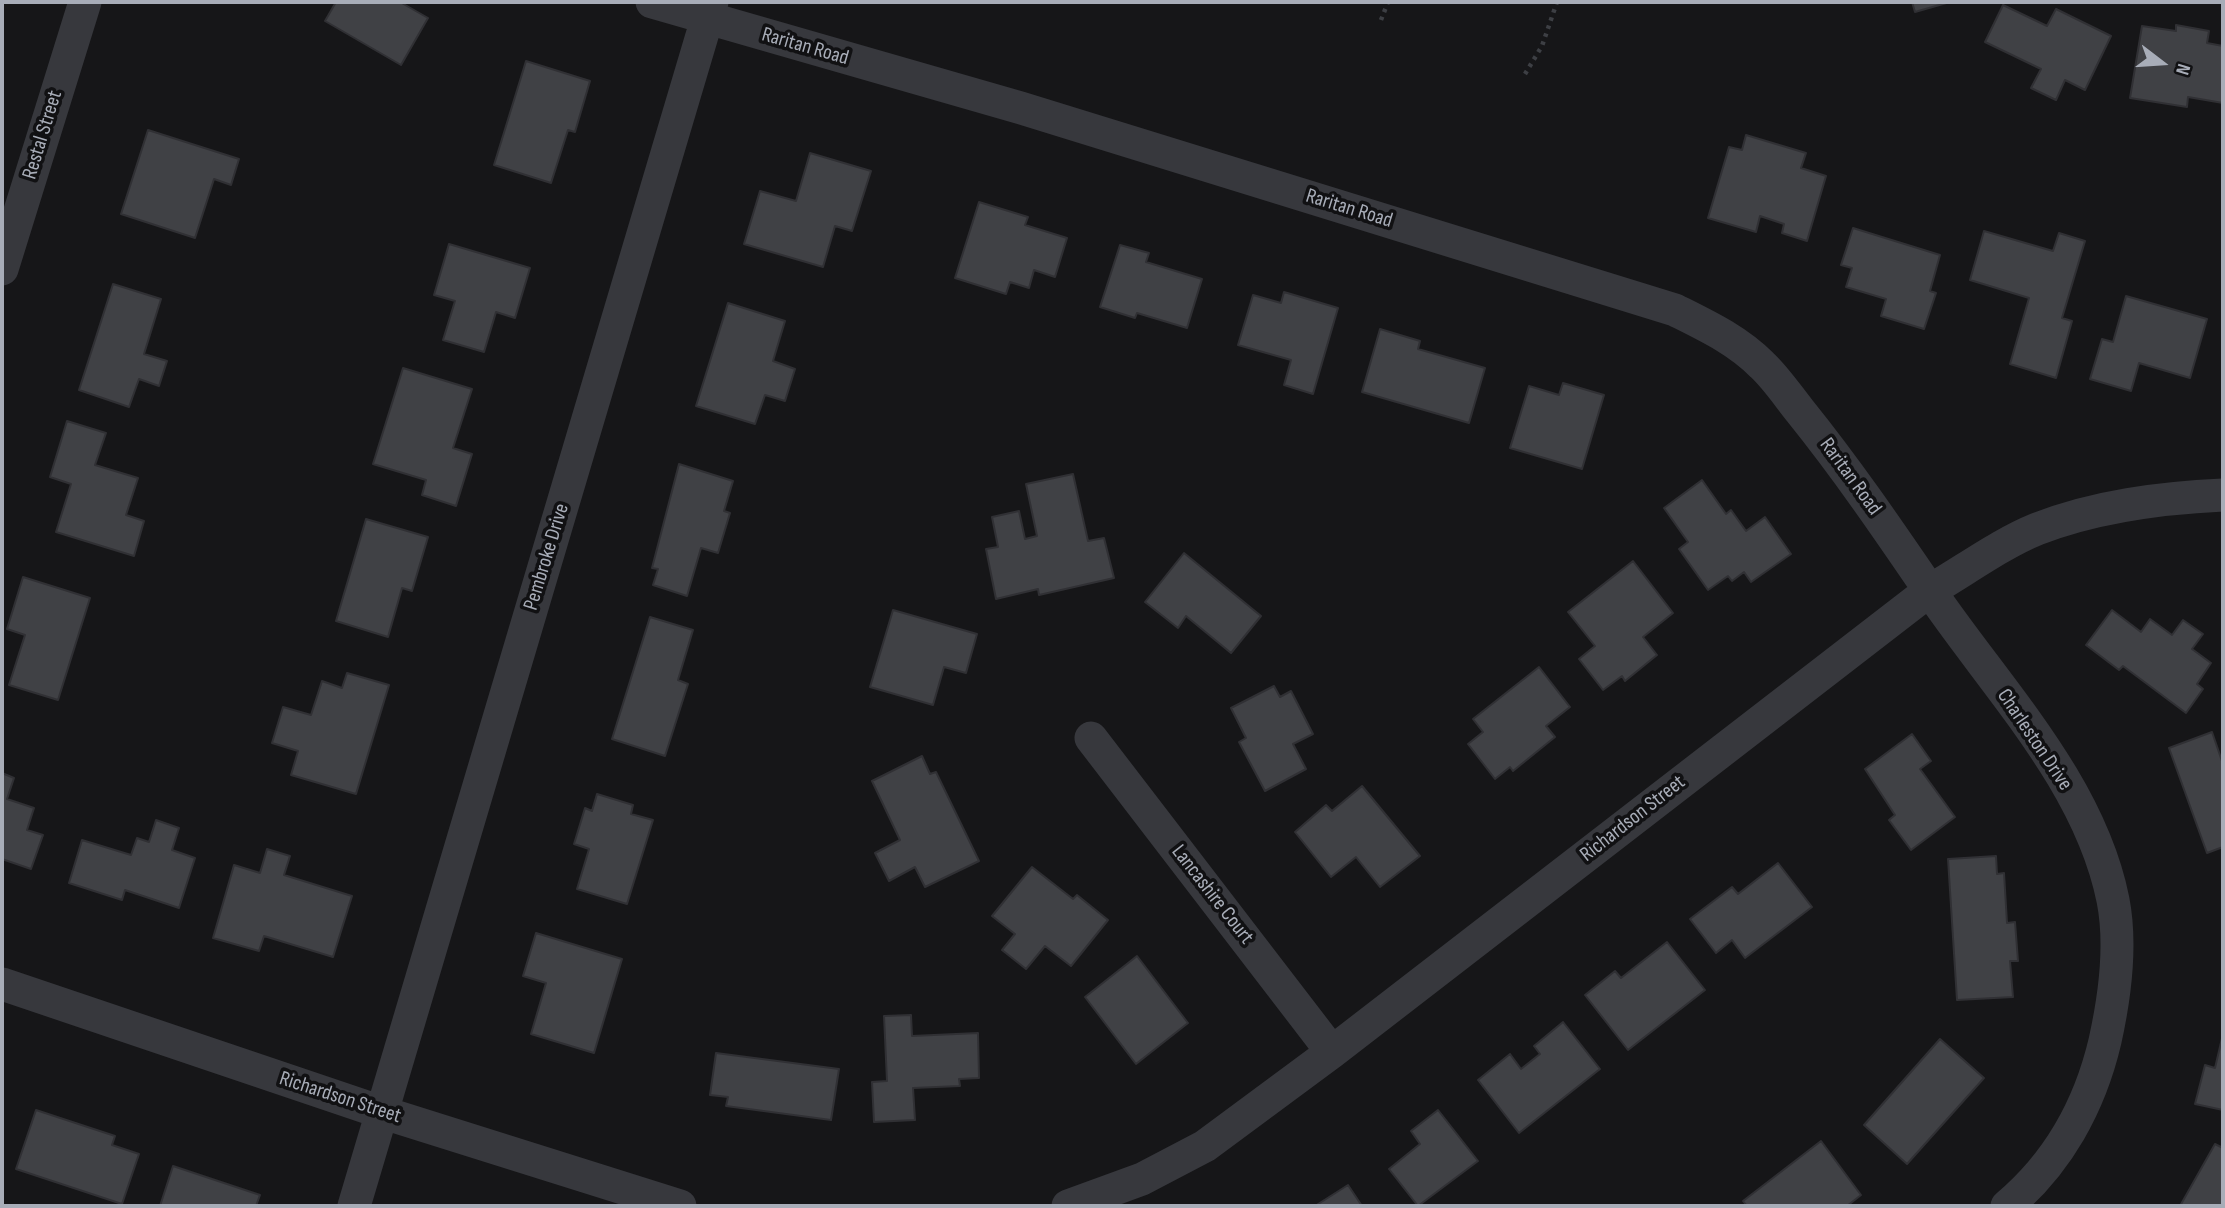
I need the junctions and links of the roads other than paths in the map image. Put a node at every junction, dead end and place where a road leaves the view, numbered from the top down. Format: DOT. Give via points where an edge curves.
graph roads {
  1 [pos="85,2"];
  2 [pos="652,2"];
  3 [pos="709,10"];
  4 [pos="2,269"];
  5 [pos="2223,495"];
  6 [pos="1929,591"];
  7 [pos="1091,738"];
  8 [pos="2,984"];
  9 [pos="1332,1052"];
  10 [pos="381,1112"];
  11 [pos="354,1206"];
  12 [pos="680,1206"];
  13 [pos="1068,1206"];
  14 [pos="2007,1206"];
  1 -- 4 [label="street, Restal Street"];
  2 -- 3 [label="street, Raritan Road"];
  3 -- 6 [label="street, Raritan Road" via="1675,310 1722,333 1763,366 1814,429"];
  3 -- 10 [label="street, Pembroke Drive"];
  5 -- 6 [label="street, Richardson Street" via="2118,507 2035,529"];
  6 -- 9 [label="street, Richardson Street"];
  6 -- 14 [label="street, Charleston Drive" via="2061,775 2094,840 2113,901 2113,1006 2096,1078 2067,1138 2030,1186"];
  7 -- 9 [label="street, Lancashire Court"];
  8 -- 10 [label="street, Richardson Street"];
  9 -- 13 [label="street, Richardson Street" via="1205,1146 1142,1180"];
  10 -- 11 [label="street, Pembroke Drive"];
  10 -- 12 [label="street, Richardson Street"];
}
